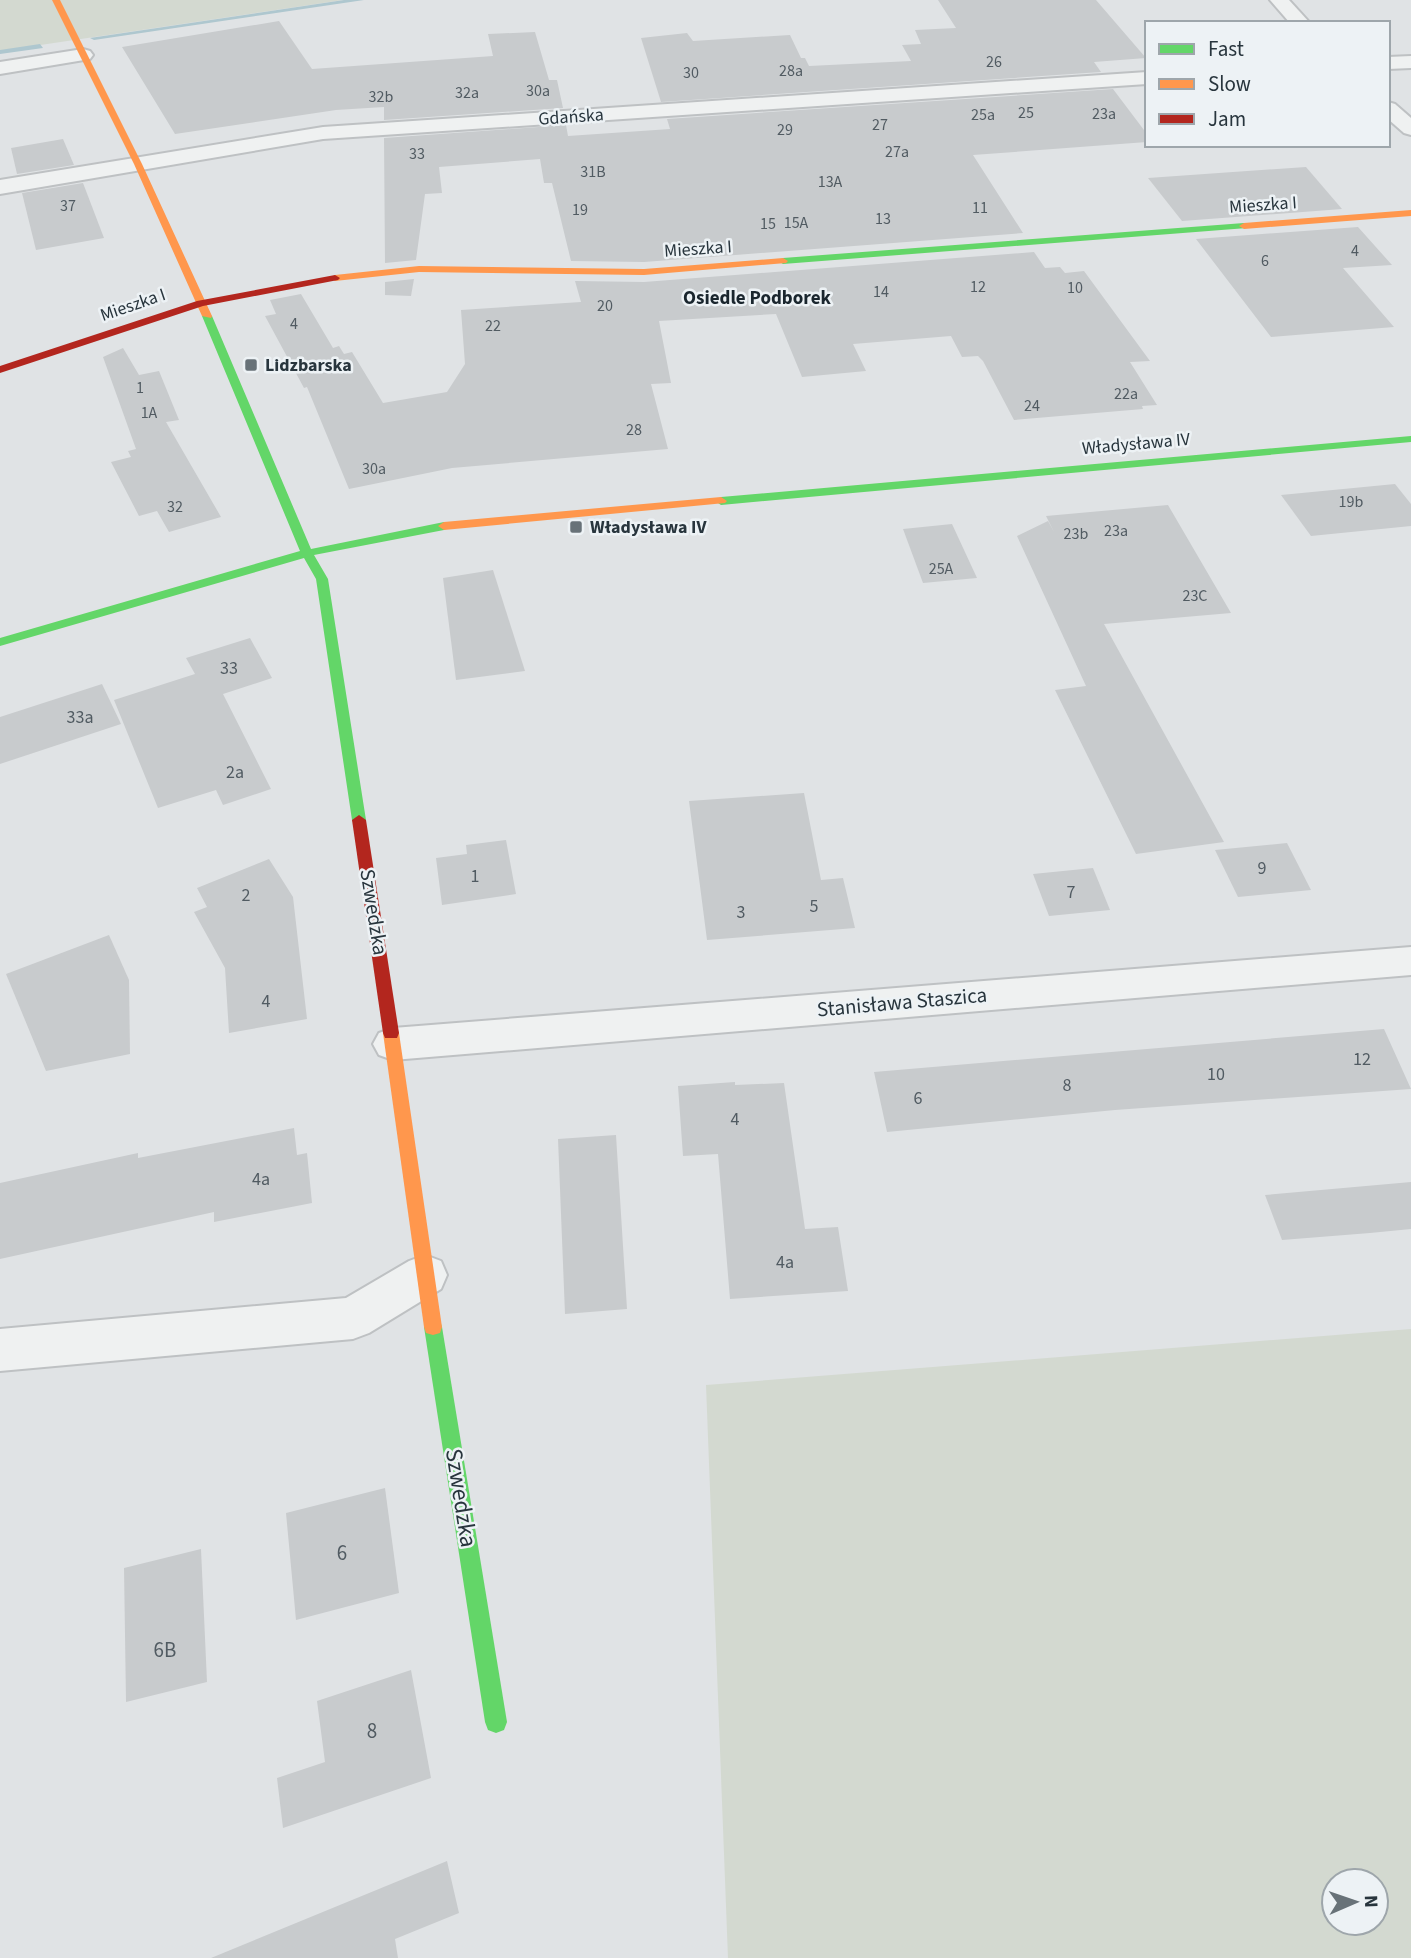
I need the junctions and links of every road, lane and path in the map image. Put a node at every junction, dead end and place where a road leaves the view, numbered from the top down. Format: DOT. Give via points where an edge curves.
graph roads {
  1 [pos="56,0"];
  2 [pos="1279,0"];
  3 [pos="1299,21"];
  4 [pos="83,55"];
  5 [pos="1411,62"];
  6 [pos="1390,63"];
  7 [pos="0,68"];
  8 [pos="1145,78"];
  9 [pos="1390,110"];
  10 [pos="1411,129"];
  11 [pos="138,164"];
  12 [pos="0,187"];
  13 [pos="1411,213"];
  14 [pos="201,303"];
  15 [pos="0,370"];
  16 [pos="1411,439"];
  17 [pos="307,553"];
  18 [pos="0,642"];
  19 [pos="1411,961"];
  20 [pos="393,1044"];
  21 [pos="425,1275"];
  22 [pos="0,1350"];
  23 [pos="496,1722"];
  1 -- 4 [label="street"];
  2 -- 3 [label="street"];
  4 -- 7 [label="street"];
  4 -- 11 [label="street"];
  5 -- 6 [label="street"];
  8 -- 11 [label="street, Gdańska" via="323,133"];
  9 -- 10 [label="street"];
  11 -- 12 [label="street, Gdańska"];
  11 -- 14 [label="street"];
  13 -- 14 [label="street, Mieszka I" via="644,272 419,269 344,275"];
  14 -- 15 [label="street, Mieszka I"];
  14 -- 17 [label="street"];
  16 -- 17 [label="street, Władysława IV" via="441,526"];
  17 -- 18 [label="street, Władysława IV"];
  17 -- 20 [label="street, Szwedzka" via="322,579"];
  19 -- 20 [label="street, Stanisława Staszica"];
  20 -- 21 [label="street, Szwedzka"];
  21 -- 22 [label="street" via="353,1318"];
  21 -- 23 [label="street, Szwedzka"];
}
